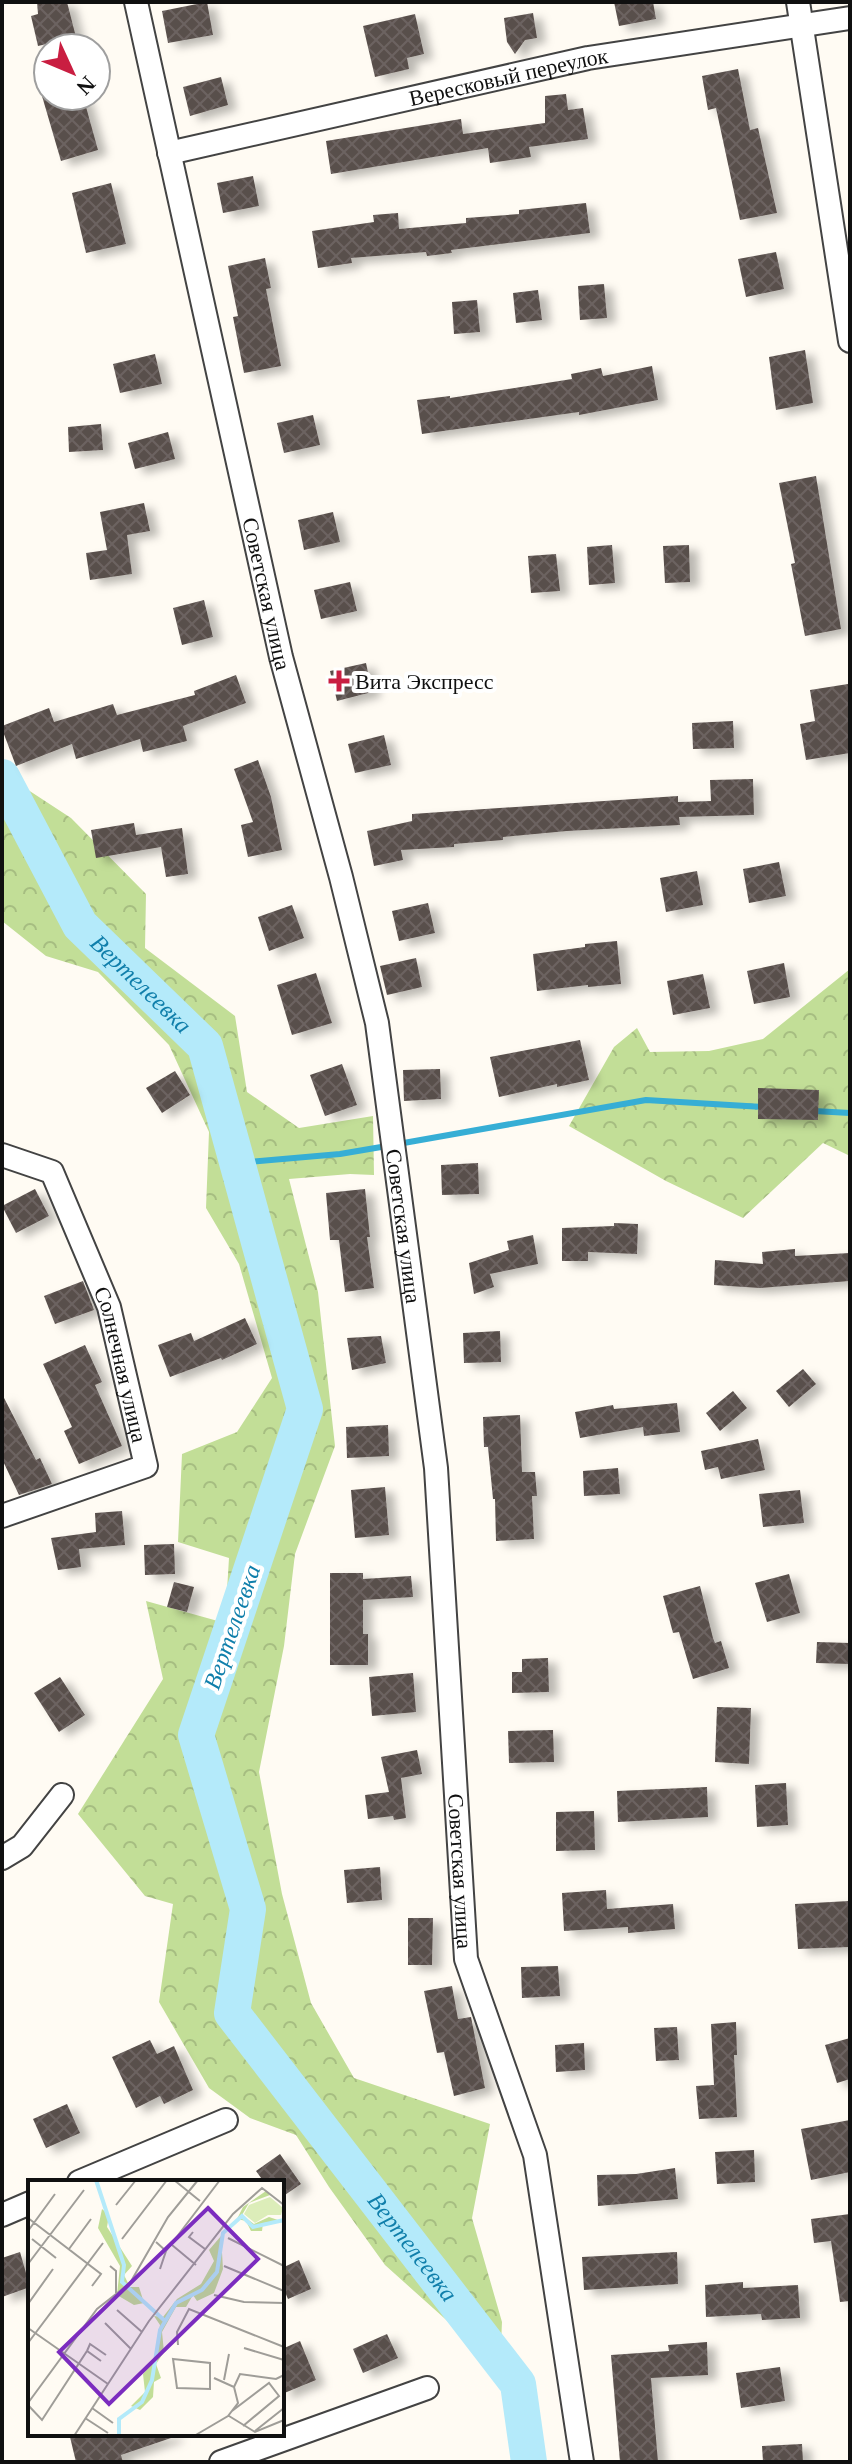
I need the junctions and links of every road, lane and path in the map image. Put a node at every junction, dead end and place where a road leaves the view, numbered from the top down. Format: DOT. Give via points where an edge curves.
graph roads {
  1 [pos="136,2"];
  2 [pos="798,2"];
  3 [pos="850,18"];
  4 [pos="803,26"];
  5 [pos="169,153"];
  6 [pos="850,341"];
  7 [pos="2,1155"];
  8 [pos="2,1516"];
  9 [pos="62,1795"];
  10 [pos="2,1858"];
  11 [pos="226,2120"];
  12 [pos="84,2180"];
  13 [pos="28,2204"];
  14 [pos="2,2215"];
  15 [pos="427,2388"];
  16 [pos="221,2462"];
  17 [pos="582,2462"];
  1 -- 5 [label="street, Советская улица"];
  2 -- 4 [label="street"];
  3 -- 4 [label="street, Вересковый переулок"];
  4 -- 5 [label="street, Вересковый переулок" via="588,58"];
  4 -- 6 [label="street"];
  5 -- 17 [label="street, Советская улица" via="281,657 377,1023 436,1468 466,1959 535,2155"];
  7 -- 8 [label="street, Солнечная улица" via="52,1172 109,1307 146,1466"];
  9 -- 10 [label="street" via="22,1846"];
  11 -- 12 [label="street"];
  13 -- 14 [label="street"];
  15 -- 16 [label="street"];
}
